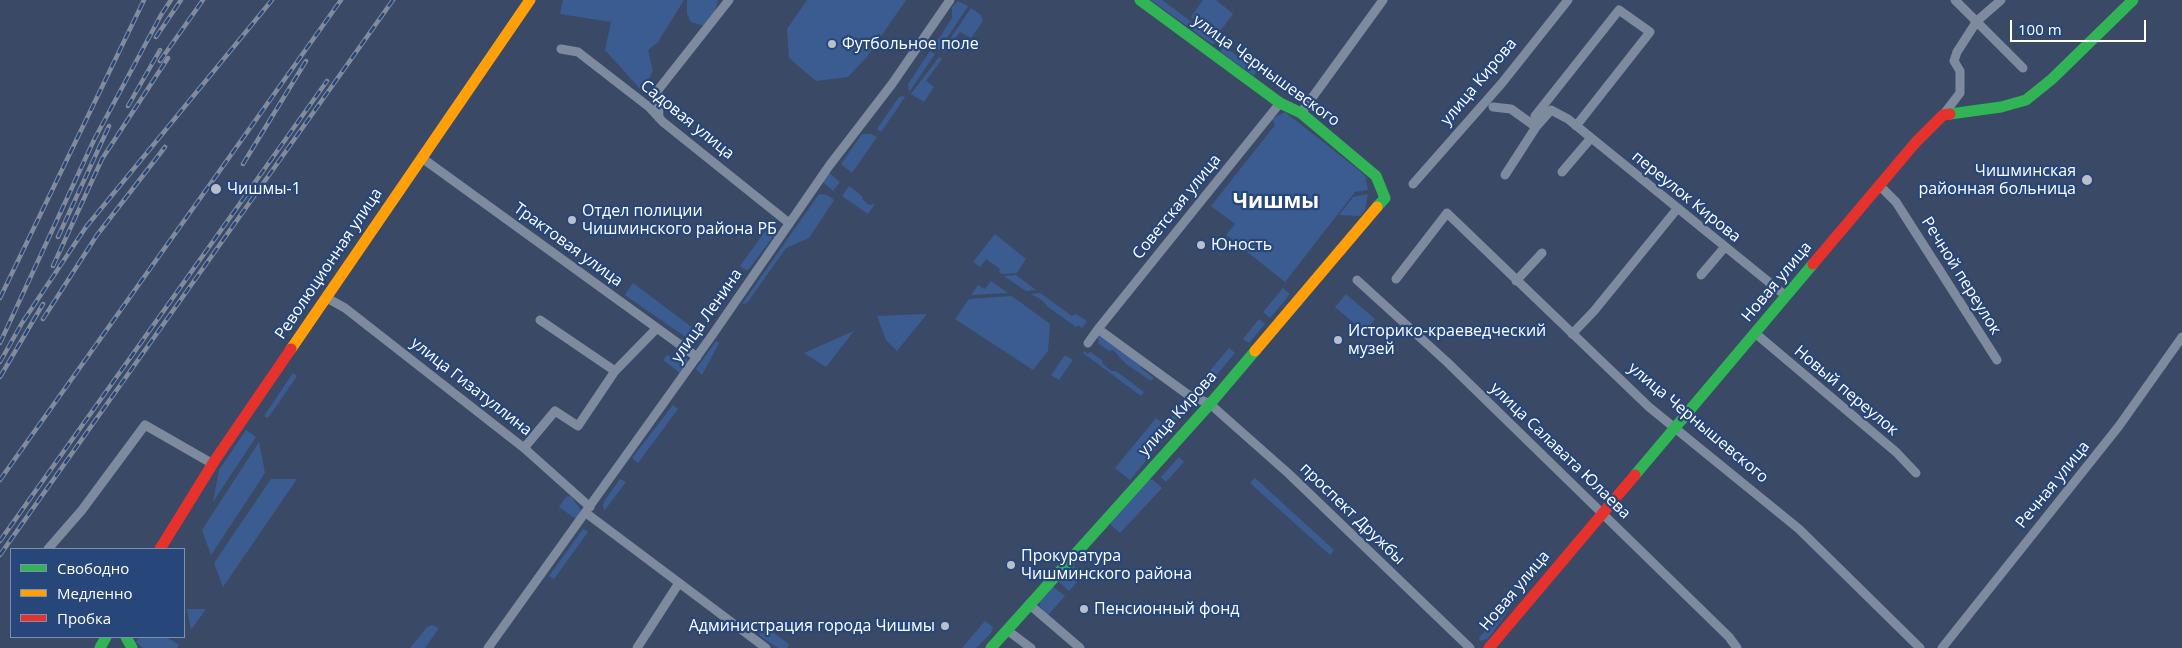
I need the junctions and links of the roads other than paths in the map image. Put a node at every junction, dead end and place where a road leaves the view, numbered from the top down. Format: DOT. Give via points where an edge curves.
graph roads {
  1 [pos="530,0"];
  2 [pos="728,0"];
  3 [pos="950,0"];
  4 [pos="1140,0"];
  5 [pos="1383,0"];
  6 [pos="1568,0"];
  7 [pos="1955,0"];
  8 [pos="2001,0"];
  9 [pos="2133,0"];
  10 [pos="1977,21"];
  11 [pos="561,49"];
  12 [pos="2023,68"];
  13 [pos="1280,104"];
  14 [pos="1494,107"];
  15 [pos="1301,113"];
  16 [pos="1943,115"];
  17 [pos="659,118"];
  18 [pos="1539,124"];
  19 [pos="1576,126"];
  20 [pos="1591,138"];
  21 [pos="422,158"];
  22 [pos="1562,172"];
  23 [pos="1505,175"];
  24 [pos="1413,184"];
  25 [pos="1880,186"];
  26 [pos="1385,198"];
  27 [pos="1677,209"];
  28 [pos="789,224"];
  29 [pos="1724,248"];
  30 [pos="1542,253"];
  31 [pos="1701,275"];
  32 [pos="1396,279"];
  33 [pos="1357,280"];
  34 [pos="1516,281"];
  35 [pos="1786,296"];
  36 [pos="327,298"];
  37 [pos="540,320"];
  38 [pos="657,328"];
  39 [pos="1098,329"];
  40 [pos="1755,333"];
  41 [pos="1572,334"];
  42 [pos="2182,336"];
  43 [pos="1088,343"];
  44 [pos="697,357"];
  45 [pos="1997,360"];
  46 [pos="616,371"];
  47 [pos="1210,404"];
  48 [pos="1675,428"];
  49 [pos="524,448"];
  50 [pos="213,464"];
  51 [pos="1916,473"];
  52 [pos="588,510"];
  53 [pos="1603,514"];
  54 [pos="49,548"];
  55 [pos="161,548"];
  56 [pos="679,583"];
  57 [pos="1030,605"];
  58 [pos="1007,630"];
  59 [pos="488,648"];
  60 [pos="637,648"];
  61 [pos="766,648"];
  62 [pos="991,648"];
  63 [pos="1030,648"];
  64 [pos="1080,648"];
  65 [pos="1470,648"];
  66 [pos="1489,648"];
  67 [pos="1737,648"];
  68 [pos="1920,648"];
  69 [pos="1942,648"];
  1 -- 21 [label="street, Революционная улица"];
  2 -- 17 [label="street" via="658,90"];
  3 -- 28 [label="street, улица Ленина"];
  4 -- 13 [label="street, улица Чернышевского"];
  5 -- 15 [label="street"];
  6 -- 24 [label="street, улица Кирова" via="1502,84"];
  7 -- 10 [label="street"];
  8 -- 10 [label="street"];
  9 -- 16 [label="street" via="2026,100"];
  10 -- 12 [label="street"];
  10 -- 16 [label="street" via="1954,61 1960,71 1960,93"];
  11 -- 17 [label="street, Садовая улица" via="578,52"];
  13 -- 15 [label="street, улица Чернышевского"];
  13 -- 39 [label="street, Советская улица"];
  14 -- 18 [label="street" via="1511,109"];
  15 -- 26 [label="street, улица Чернышевского" via="1376,176"];
  16 -- 25 [label="street, Новая улица"];
  17 -- 28 [label="street, Садовая улица"];
  18 -- 19 [label="street, переулок Кирова" via="1551,110"];
  18 -- 19 [label="street" via="1535,116 1619,10 1650,32"];
  18 -- 23 [label="street"];
  19 -- 20 [label="street, переулок Кирова"];
  20 -- 22 [label="street"];
  20 -- 27 [label="street, переулок Кирова"];
  21 -- 36 [label="street, Революционная улица"];
  21 -- 38 [label="street, Трактовая улица"];
  25 -- 35 [label="street, Новая улица"];
  25 -- 45 [label="street, Речной переулок" via="1896,202"];
  26 -- 47 [label="street, улица Кирова"];
  27 -- 29 [label="street, переулок Кирова"];
  27 -- 41 [label="street" via="1606,298"];
  28 -- 44 [label="street, улица Ленина"];
  29 -- 31 [label="street"];
  29 -- 35 [label="street, переулок Кирова"];
  30 -- 34 [label="street"];
  32 -- 34 [label="street, улица Чернышевского" via="1447,213"];
  33 -- 53 [label="street, улица Салавата Юлаева"];
  34 -- 41 [label="street, улица Чернышевского"];
  35 -- 40 [label="street, Новая улица"];
  36 -- 49 [label="street, улица Гизатуллина"];
  36 -- 50 [label="street, Революционная улица"];
  37 -- 46 [label="street"];
  38 -- 44 [label="street, Трактовая улица"];
  38 -- 46 [label="street"];
  39 -- 43 [label="street, Советская улица"];
  39 -- 47 [label="street, проспект Дружбы" via="1187,394"];
  40 -- 48 [label="street, Новая улица"];
  40 -- 51 [label="street, Новый переулок" via="1896,452"];
  41 -- 48 [label="street, улица Чернышевского"];
  42 -- 69 [label="street, Речная улица" via="2119,426"];
  44 -- 52 [label="street, улица Ленина"];
  46 -- 49 [label="street" via="578,426 555,411"];
  47 -- 57 [label="street, улица Кирова"];
  47 -- 65 [label="street, проспект Дружбы" via="1289,474"];
  48 -- 53 [label="street, Новая улица"];
  48 -- 68 [label="street, улица Чернышевского" via="1799,529"];
  49 -- 52 [label="street, улица Гизатуллина"];
  50 -- 54 [label="street" via="145,424 82,510"];
  50 -- 55 [label="street, Революционная улица"];
  52 -- 56 [label="street, улица Гизатуллина"];
  52 -- 59 [label="street, улица Ленина"];
  53 -- 66 [label="street, Новая улица"];
  53 -- 67 [label="street, улица Салавата Юлаева"];
  56 -- 60 [label="street"];
  56 -- 61 [label="street, улица Гизатуллина"];
  57 -- 58 [label="street, улица Кирова"];
  57 -- 64 [label="street"];
  58 -- 62 [label="street, улица Кирова"];
  58 -- 63 [label="street"];
}
